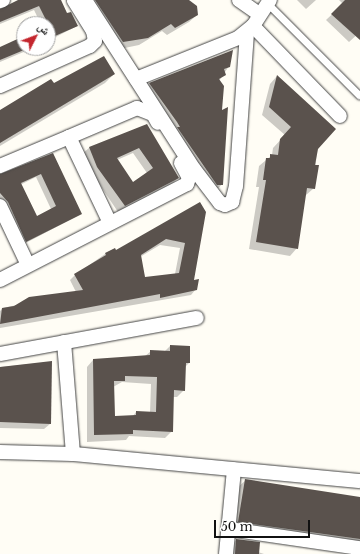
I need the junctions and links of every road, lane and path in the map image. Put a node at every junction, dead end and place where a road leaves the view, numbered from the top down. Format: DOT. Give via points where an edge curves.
graph roads {
  1 [pos="3,0"];
  2 [pos="74,0"];
  3 [pos="85,0"];
  4 [pos="239,0"];
  5 [pos="0,1"];
  6 [pos="259,15"];
  7 [pos="136,78"];
  8 [pos="0,86"];
  9 [pos="359,95"];
  10 [pos="340,116"];
  11 [pos="69,137"];
  12 [pos="0,166"];
  13 [pos="0,206"];
  14 [pos="110,223"];
  15 [pos="28,265"];
  16 [pos="0,280"];
  17 [pos="197,318"];
  18 [pos="64,342"];
  19 [pos="0,354"];
  20 [pos="0,452"];
  21 [pos="73,454"];
  22 [pos="234,469"];
  23 [pos="360,480"];
  24 [pos="229,529"];
  25 [pos="360,548"];
  26 [pos="226,554"];
  1 -- 5 [label="street"];
  2 -- 8 [label="street" via="93,31 95,41 90,46"];
  3 -- 7 [label="street"];
  4 -- 6 [label="street"];
  6 -- 7 [label="street" via="210,51"];
  6 -- 7 [label="street" via="236,186 234,198 228,205 220,203 194,169"];
  6 -- 9 [label="lane"];
  6 -- 10 [label="street"];
  11 -- 12 [label="street"];
  11 -- 14 [label="street"];
  11 -- 14 [label="street" via="137,108 153,114 188,174 187,184"];
  13 -- 15 [label="street"];
  14 -- 15 [label="street"];
  15 -- 16 [label="street"];
  17 -- 18 [label="street"];
  18 -- 19 [label="street"];
  18 -- 21 [label="street"];
  20 -- 21 [label="street"];
  21 -- 22 [label="street"];
  22 -- 23 [label="street"];
  22 -- 24 [label="street"];
  24 -- 25 [label="street"];
  24 -- 26 [label="street"];
}
